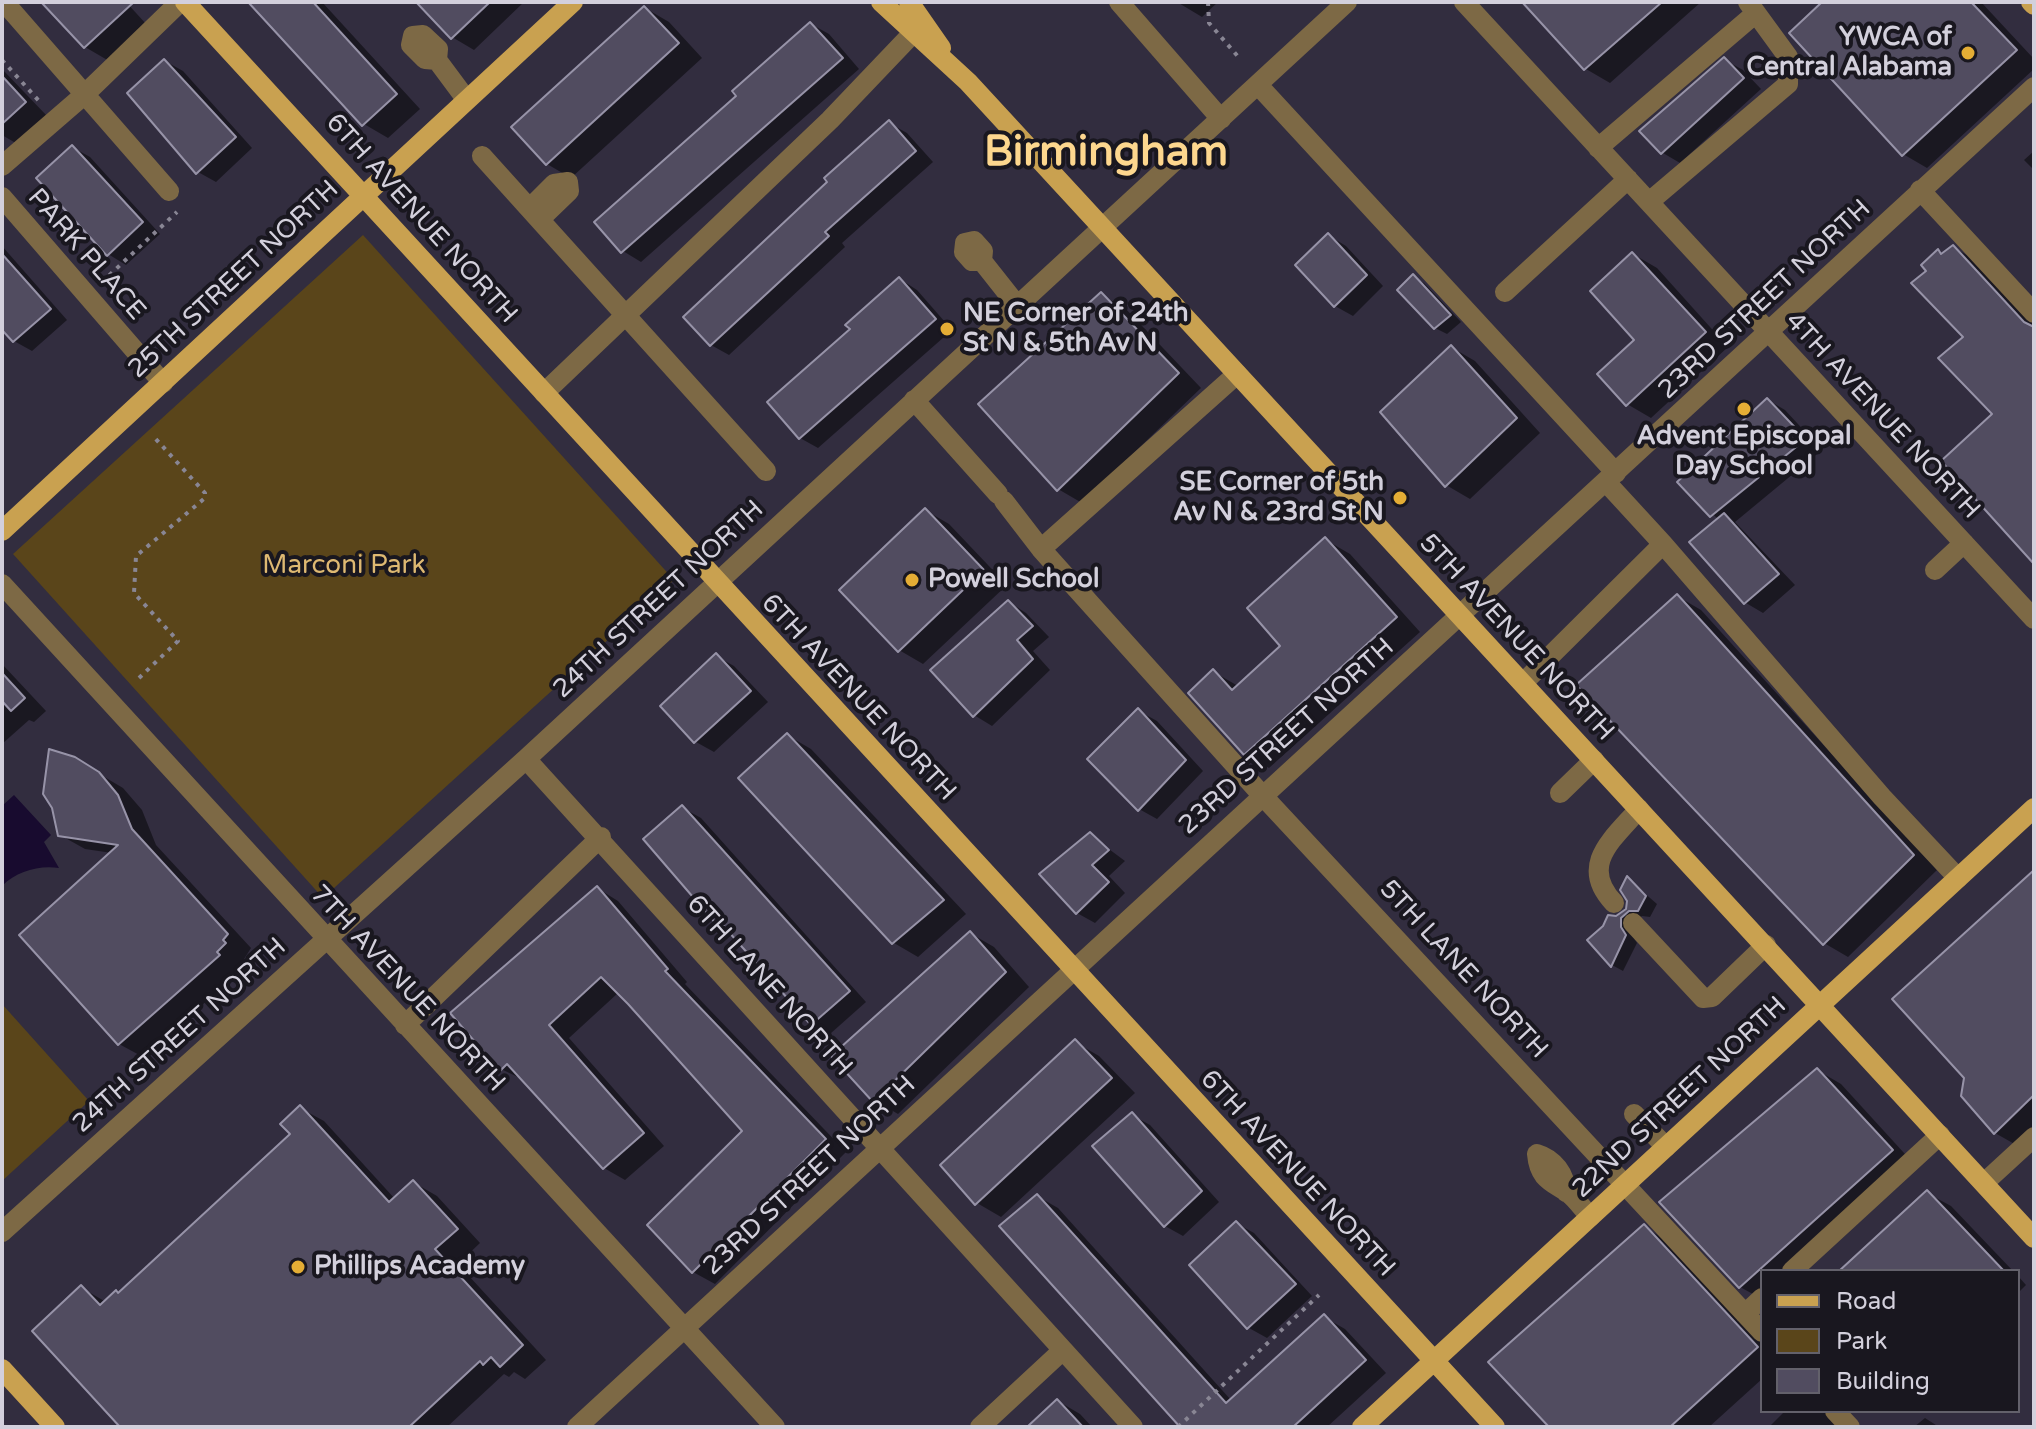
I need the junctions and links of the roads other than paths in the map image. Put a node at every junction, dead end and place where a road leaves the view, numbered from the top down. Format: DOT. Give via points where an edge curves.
graph roads {
  1 [pos="4,2"];
  2 [pos="182,2"];
  3 [pos="573,2"];
  4 [pos="865,2"];
  5 [pos="881,2"];
  6 [pos="909,2"];
  7 [pos="1119,2"];
  8 [pos="1347,2"];
  9 [pos="1464,2"];
  10 [pos="1752,7"];
  11 [pos="909,30"];
  12 [pos="437,60"];
  13 [pos="960,74"];
  14 [pos="1258,85"];
  15 [pos="2034,87"];
  16 [pos="84,95"];
  17 [pos="466,99"];
  18 [pos="1221,119"];
  19 [pos="1598,148"];
  20 [pos="482,156"];
  21 [pos="2,166"];
  22 [pos="1628,179"];
  23 [pos="1920,190"];
  24 [pos="169,191"];
  25 [pos="364,193"];
  26 [pos="2,197"];
  27 [pos="1649,202"];
  28 [pos="1100,226"];
  29 [pos="982,261"];
  30 [pos="1505,292"];
  31 [pos="1016,304"];
  32 [pos="2034,313"];
  33 [pos="628,317"];
  34 [pos="1770,333"];
  35 [pos="1237,374"];
  36 [pos="163,383"];
  37 [pos="544,393"];
  38 [pos="914,400"];
  39 [pos="766,471"];
  40 [pos="1611,477"];
  41 [pos="2,531"];
  42 [pos="1964,543"];
  43 [pos="1663,544"];
  44 [pos="1041,549"];
  45 [pos="1935,570"];
  46 [pos="716,583"];
  47 [pos="2,584"];
  48 [pos="1460,616"];
  49 [pos="2034,619"];
  50 [pos="1523,683"];
  51 [pos="526,759"];
  52 [pos="1594,760"];
  53 [pos="1560,793"];
  54 [pos="1261,794"];
  55 [pos="2034,808"];
  56 [pos="1639,809"];
  57 [pos="601,837"];
  58 [pos="1958,878"];
  59 [pos="1614,903"];
  60 [pos="1633,923"];
  61 [pos="326,940"];
  62 [pos="1766,945"];
  63 [pos="1072,969"];
  64 [pos="1820,1004"];
  65 [pos="405,1025"];
  66 [pos="1634,1114"];
  67 [pos="1940,1135"];
  68 [pos="2034,1137"];
  69 [pos="879,1147"];
  70 [pos="1666,1147"];
  71 [pos="1984,1183"];
  72 [pos="1625,1184"];
  73 [pos="1566,1192"];
  74 [pos="1590,1217"];
  75 [pos="2,1232"];
  76 [pos="2034,1238"];
  77 [pos="1794,1269"];
  78 [pos="1760,1300"];
  79 [pos="1745,1314"];
  80 [pos="685,1327"];
  81 [pos="1760,1330"];
  82 [pos="1063,1350"];
  83 [pos="1434,1360"];
  84 [pos="2,1369"];
  85 [pos="55,1427"];
  86 [pos="577,1427"];
  87 [pos="775,1427"];
  88 [pos="980,1427"];
  89 [pos="1133,1427"];
  90 [pos="1362,1427"];
  91 [pos="1495,1427"];
  1 -- 16 [label="street"];
  2 -- 16 [label="street"];
  2 -- 25 [label="main road, 6TH AVENUE NORTH"];
  3 -- 17 [label="main road, 25TH STREET NORTH"];
  4 -- 11 [label="main road"];
  5 -- 11 [label="main road, 5TH AVENUE NORTH"];
  6 -- 13 [label="main road, 5TH AVENUE NORTH"];
  7 -- 18 [label="street"];
  8 -- 14 [label="street, 24TH STREET NORTH"];
  9 -- 19 [label="street, 4TH AVENUE NORTH"];
  10 -- 19 [label="street"];
  10 -- 27 [label="street" via="1788,57 1788,84"];
  11 -- 13 [label="main road, 5TH AVENUE NORTH"];
  11 -- 33 [label="street" via="830,120"];
  12 -- 17 [label="street"];
  13 -- 28 [label="main road, 5TH AVENUE NORTH"];
  14 -- 18 [label="street, 24TH STREET NORTH"];
  14 -- 40 [label="street"];
  15 -- 23 [label="street, 23RD STREET NORTH"];
  16 -- 21 [label="street"];
  16 -- 24 [label="street"];
  17 -- 25 [label="main road, 25TH STREET NORTH"];
  18 -- 28 [label="street, 24TH STREET NORTH"];
  19 -- 22 [label="street, 4TH AVENUE NORTH"];
  20 -- 33 [label="street"];
  22 -- 27 [label="street, 4TH AVENUE NORTH"];
  22 -- 30 [label="street"];
  23 -- 32 [label="street"];
  23 -- 34 [label="street, 23RD STREET NORTH"];
  25 -- 36 [label="main road, 25TH STREET NORTH"];
  25 -- 37 [label="main road, 6TH AVENUE NORTH"];
  26 -- 36 [label="street, PARK PLACE"];
  27 -- 34 [label="street, 4TH AVENUE NORTH"];
  28 -- 31 [label="street, 24TH STREET NORTH"];
  28 -- 35 [label="main road, 5TH AVENUE NORTH"];
  29 -- 31 [label="street"];
  31 -- 38 [label="street, 24TH STREET NORTH"];
  33 -- 37 [label="street"];
  33 -- 39 [label="street"];
  34 -- 40 [label="street, 23RD STREET NORTH"];
  34 -- 42 [label="street, 4TH AVENUE NORTH"];
  35 -- 44 [label="street"];
  35 -- 48 [label="main road, 5TH AVENUE NORTH"];
  36 -- 41 [label="main road, 25TH STREET NORTH"];
  37 -- 46 [label="main road, 6TH AVENUE NORTH"];
  38 -- 44 [label="street, 5TH LANE NORTH"];
  38 -- 46 [label="street, 24TH STREET NORTH"];
  40 -- 43 [label="street"];
  40 -- 48 [label="street, 23RD STREET NORTH"];
  42 -- 45 [label="street"];
  42 -- 49 [label="street, 4TH AVENUE NORTH"];
  43 -- 50 [label="street"];
  43 -- 58 [label="street"];
  44 -- 54 [label="street, 5TH LANE NORTH"];
  46 -- 51 [label="street, 24TH STREET NORTH"];
  46 -- 63 [label="main road, 6TH AVENUE NORTH"];
  47 -- 61 [label="street, 7TH AVENUE NORTH"];
  48 -- 50 [label="main road, 5TH AVENUE NORTH"];
  48 -- 54 [label="street, 23RD STREET NORTH"];
  50 -- 52 [label="main road, 5TH AVENUE NORTH"];
  51 -- 57 [label="street, 6TH LANE NORTH"];
  51 -- 61 [label="street, 24TH STREET NORTH"];
  52 -- 53 [label="street"];
  52 -- 56 [label="main road, 5TH AVENUE NORTH"];
  54 -- 63 [label="street, 23RD STREET NORTH"];
  54 -- 72 [label="street, 5TH LANE NORTH"];
  55 -- 58 [label="main road, 22ND STREET NORTH"];
  56 -- 59 [label="street" via="1604,851 1597,868"];
  56 -- 62 [label="main road, 5TH AVENUE NORTH"];
  57 -- 65 [label="street"];
  57 -- 69 [label="street, 6TH LANE NORTH"];
  58 -- 64 [label="main road, 22ND STREET NORTH"];
  60 -- 62 [label="street" via="1703,998 1712,997"];
  61 -- 65 [label="street, 7TH AVENUE NORTH"];
  61 -- 75 [label="street, 24TH STREET NORTH"];
  62 -- 64 [label="main road, 5TH AVENUE NORTH"];
  63 -- 69 [label="street, 23RD STREET NORTH"];
  63 -- 83 [label="main road, 6TH AVENUE NORTH"];
  64 -- 67 [label="main road, 5TH AVENUE NORTH"];
  64 -- 70 [label="main road, 22ND STREET NORTH"];
  65 -- 80 [label="street, 7TH AVENUE NORTH"];
  66 -- 70 [label="street"];
  67 -- 71 [label="main road, 5TH AVENUE NORTH"];
  67 -- 77 [label="street"];
  68 -- 71 [label="street"];
  69 -- 80 [label="street, 23RD STREET NORTH"];
  69 -- 82 [label="street, 6TH LANE NORTH"];
  70 -- 72 [label="main road, 22ND STREET NORTH"];
  71 -- 76 [label="main road, 5TH AVENUE NORTH"];
  72 -- 74 [label="main road, 22ND STREET NORTH"];
  72 -- 79 [label="street, 5TH LANE NORTH"];
  73 -- 74 [label="street"];
  74 -- 83 [label="main road, 22ND STREET NORTH"];
  78 -- 79 [label="street"];
  79 -- 81 [label="street, 5TH LANE NORTH"];
  80 -- 86 [label="street, 23RD STREET NORTH"];
  80 -- 87 [label="street, 7TH AVENUE NORTH"];
  82 -- 88 [label="street"];
  82 -- 89 [label="street, 6TH LANE NORTH"];
  83 -- 90 [label="main road, 22ND STREET NORTH"];
  83 -- 91 [label="main road, 6TH AVENUE NORTH"];
  84 -- 85 [label="main road"];
}
